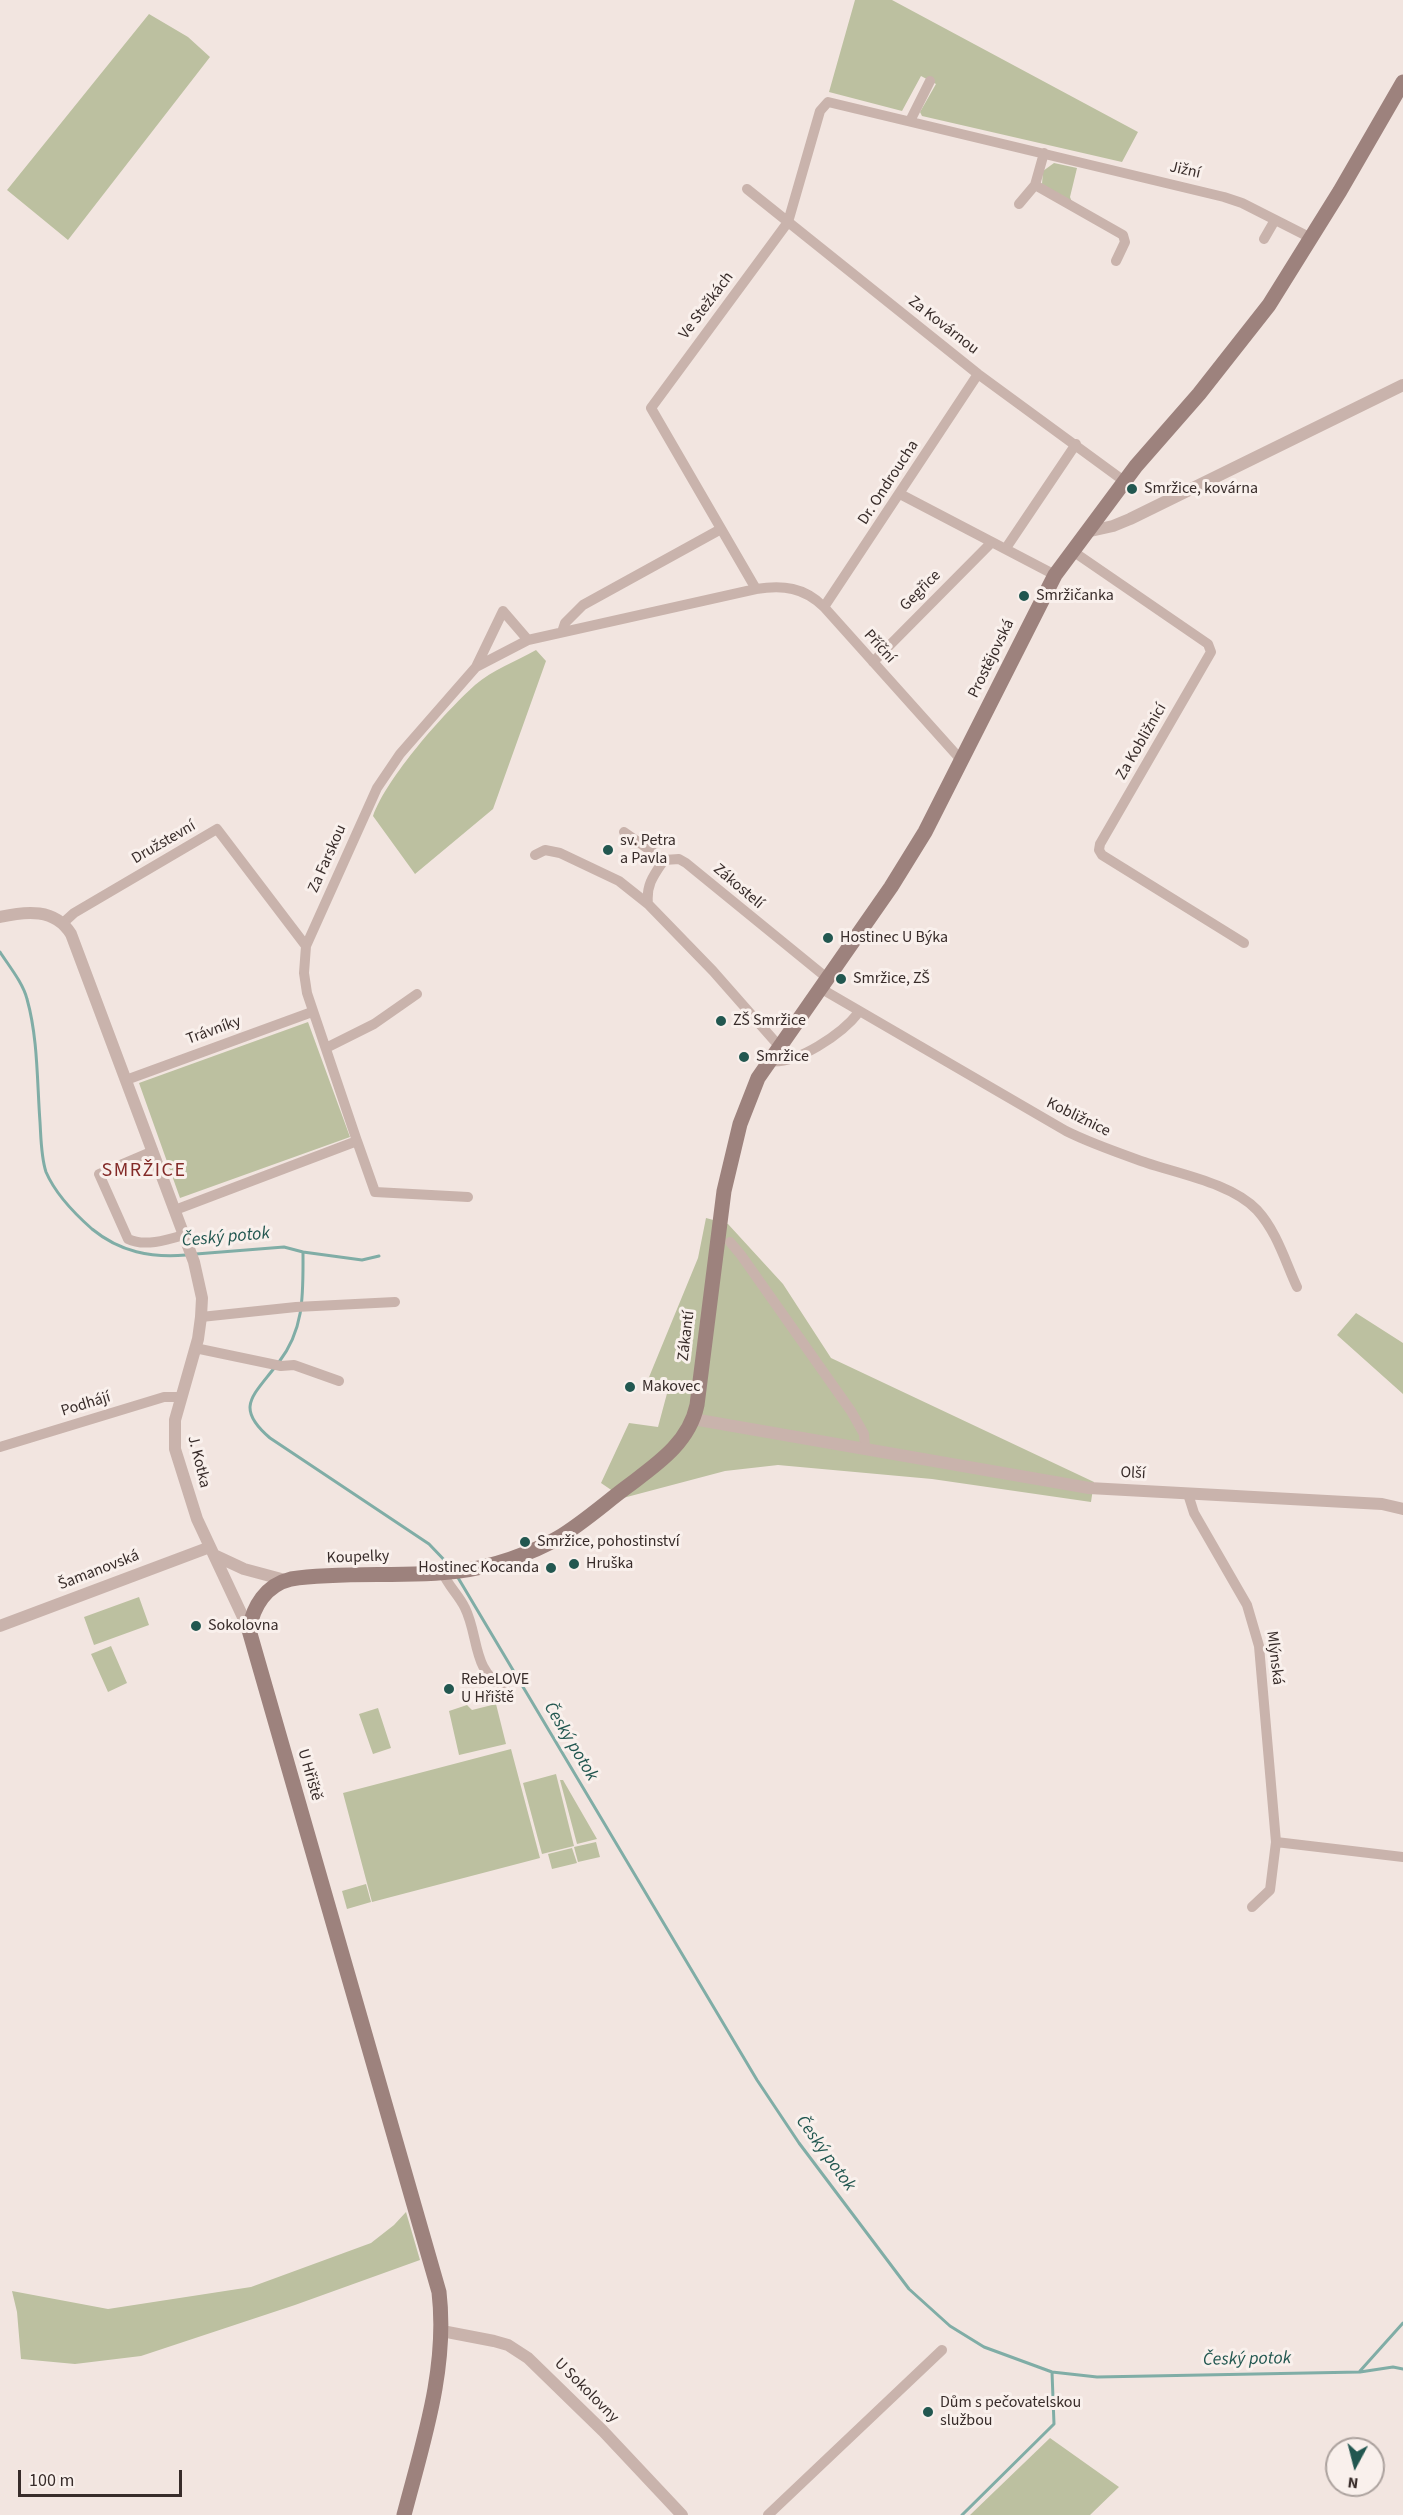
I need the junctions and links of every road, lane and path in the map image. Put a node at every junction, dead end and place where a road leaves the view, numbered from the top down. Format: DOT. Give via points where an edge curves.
graph roads {
  1 [pos="930,81"];
  2 [pos="1403,82"];
  3 [pos="909,121"];
  4 [pos="1044,153"];
  5 [pos="1035,185"];
  6 [pos="747,189"];
  7 [pos="1019,204"];
  8 [pos="1275,220"];
  9 [pos="788,222"];
  10 [pos="1311,238"];
  11 [pos="1264,239"];
  12 [pos="1116,261"];
  13 [pos="978,374"];
  14 [pos="1403,385"];
  15 [pos="1076,444"];
  16 [pos="1124,481"];
  17 [pos="900,494"];
  18 [pos="721,529"];
  19 [pos="1086,532"];
  20 [pos="992,542"];
  21 [pos="1006,549"];
  22 [pos="1071,550"];
  23 [pos="1054,575"];
  24 [pos="756,589"];
  25 [pos="824,607"];
  26 [pos="562,632"];
  27 [pos="528,640"];
  28 [pos="873,662"];
  29 [pos="476,667"];
  30 [pos="962,760"];
  31 [pos="624,832"];
  32 [pos="535,855"];
  33 [pos="664,860"];
  34 [pos="648,904"];
  35 [pos="1,916"];
  36 [pos="63,923"];
  37 [pos="1244,943"];
  38 [pos="306,946"];
  39 [pos="824,983"];
  40 [pos="417,994"];
  41 [pos="312,1012"];
  42 [pos="858,1012"];
  43 [pos="779,1046"];
  44 [pos="326,1048"];
  45 [pos="768,1061"];
  46 [pos="126,1080"];
  47 [pos="357,1141"];
  48 [pos="153,1151"];
  49 [pos="468,1197"];
  50 [pos="175,1209"];
  51 [pos="185,1238"];
  52 [pos="730,1242"];
  53 [pos="1297,1287"];
  54 [pos="395,1302"];
  55 [pos="201,1317"];
  56 [pos="195,1348"];
  57 [pos="339,1382"];
  58 [pos="181,1397"];
  59 [pos="693,1419"];
  60 [pos="0,1447"];
  61 [pos="865,1448"];
  62 [pos="1188,1494"];
  63 [pos="1403,1509"];
  64 [pos="212,1551"];
  65 [pos="468,1570"];
  66 [pos="445,1573"];
  67 [pos="285,1580"];
  68 [pos="0,1626"];
  69 [pos="249,1630"];
  70 [pos="505,1688"];
  71 [pos="1276,1842"];
  72 [pos="1403,1857"];
  73 [pos="1252,1907"];
  74 [pos="442,2331"];
  75 [pos="942,2350"];
  76 [pos="404,2515"];
  77 [pos="682,2515"];
  78 [pos="768,2515"];
  1 -- 3 [label="street"];
  2 -- 10 [label="main road, Prostějovská"];
  3 -- 4 [label="street, Jižní"];
  3 -- 9 [label="street, Jižní" via="828,102 820,111"];
  4 -- 5 [label="street"];
  4 -- 8 [label="street, Jižní" via="1224,197"];
  5 -- 7 [label="street"];
  5 -- 12 [label="street" via="1123,235 1125,242"];
  6 -- 9 [label="street, Za Kovárnou"];
  8 -- 10 [label="street, Jižní"];
  8 -- 11 [label="street"];
  9 -- 13 [label="street, Za Kovárnou"];
  9 -- 18 [label="street, Ve Stežkách" via="651,408"];
  10 -- 16 [label="main road, Prostějovská" via="1269,304"];
  13 -- 15 [label="street, Za Kovárnou"];
  13 -- 17 [label="street, Dr. Ondroucha"];
  14 -- 19 [label="street" via="1130,519"];
  15 -- 16 [label="street, Za Kovárnou"];
  15 -- 21 [label="street"];
  16 -- 19 [label="main road, Prostějovská"];
  17 -- 20 [label="street"];
  17 -- 25 [label="street, Dr. Ondroucha"];
  18 -- 24 [label="street"];
  18 -- 26 [label="street" via="583,605 565,623"];
  19 -- 22 [label="main road, Prostějovská"];
  20 -- 21 [label="street"];
  20 -- 28 [label="street, Gegřice"];
  21 -- 23 [label="street"];
  22 -- 23 [label="main road, Prostějovská"];
  22 -- 37 [label="street, Za Kobližnicí" via="1208,644 1211,651 1099,849 1102,855"];
  23 -- 30 [label="main road, Prostějovská"];
  24 -- 25 [label="street, Příční" via="796,589 814,597"];
  24 -- 26 [label="street, Příční"];
  25 -- 28 [label="street, Příční"];
  26 -- 27 [label="street, Příční"];
  27 -- 29 [label="street, Za Farskou"];
  27 -- 29 [label="street" via="503,611"];
  28 -- 30 [label="street, Příční"];
  29 -- 38 [label="street, Za Farskou" via="400,754 376,788"];
  30 -- 39 [label="main road, Prostějovská" via="905,865"];
  31 -- 33 [label="street, Zákostelí"];
  32 -- 34 [label="street" via="545,850 560,853 619,881"];
  33 -- 34 [label="street" via="646,891"];
  33 -- 39 [label="street, Zákostelí" via="679,859 686,863"];
  34 -- 43 [label="street"];
  35 -- 36 [label="street" via="35,912"];
  36 -- 38 [label="street, Družstevní" via="218,829"];
  36 -- 46 [label="street" via="71,934"];
  38 -- 41 [label="street, Za Farskou" via="304,973"];
  39 -- 42 [label="street, Kobližnice"];
  39 -- 43 [label="main road, Prostějovská"];
  40 -- 44 [label="street" via="374,1024"];
  41 -- 44 [label="street, Za Farskou"];
  41 -- 46 [label="street, Trávníky"];
  42 -- 45 [label="street" via="834,1036 790,1059"];
  42 -- 53 [label="street, Kobližnice" via="1065,1131 1209,1183 1242,1199 1255,1208 1273,1231"];
  43 -- 45 [label="main road, Prostějovská"];
  44 -- 47 [label="street"];
  45 -- 59 [label="main road, Zákantí" via="744,1110 726,1178"];
  46 -- 48 [label="street"];
  47 -- 49 [label="street" via="375,1192"];
  47 -- 50 [label="street"];
  48 -- 50 [label="street"];
  48 -- 51 [label="street" via="99,1174 128,1239 150,1242"];
  50 -- 51 [label="street"];
  51 -- 55 [label="street" via="202,1298"];
  52 -- 61 [label="street" via="851,1411 864,1434"];
  54 -- 55 [label="street"];
  55 -- 56 [label="street"];
  56 -- 57 [label="street" via="294,1365"];
  56 -- 58 [label="street, J. Kotka"];
  58 -- 60 [label="street, Podhájí" via="164,1397"];
  58 -- 64 [label="street, J. Kotka" via="174,1427 176,1456"];
  59 -- 61 [label="street, Olší"];
  59 -- 65 [label="main road, Zákantí" via="667,1456 559,1537"];
  61 -- 62 [label="street, Olší" via="1089,1488"];
  62 -- 63 [label="street, Olší" via="1382,1504"];
  62 -- 71 [label="street, Mlýnská" via="1194,1513 1241,1592 1255,1628"];
  64 -- 67 [label="street, Koupelky" via="244,1569"];
  64 -- 68 [label="street, Šamanovská"];
  64 -- 69 [label="street"];
  65 -- 66 [label="main road, Koupelky"];
  66 -- 67 [label="main road, Koupelky"];
  66 -- 70 [label="street" via="467,1611 479,1661 496,1683"];
  67 -- 69 [label="main road" via="260,1599"];
  69 -- 74 [label="main road, U Hřiště" via="431,2260 439,2292"];
  71 -- 72 [label="street"];
  71 -- 73 [label="street, Mlýnská" via="1270,1890"];
  74 -- 76 [label="main road, U Hřiště" via="434,2391"];
  74 -- 77 [label="street, U Sokolovny" via="494,2341 528,2358"];
  75 -- 78 [label="street"];
}
